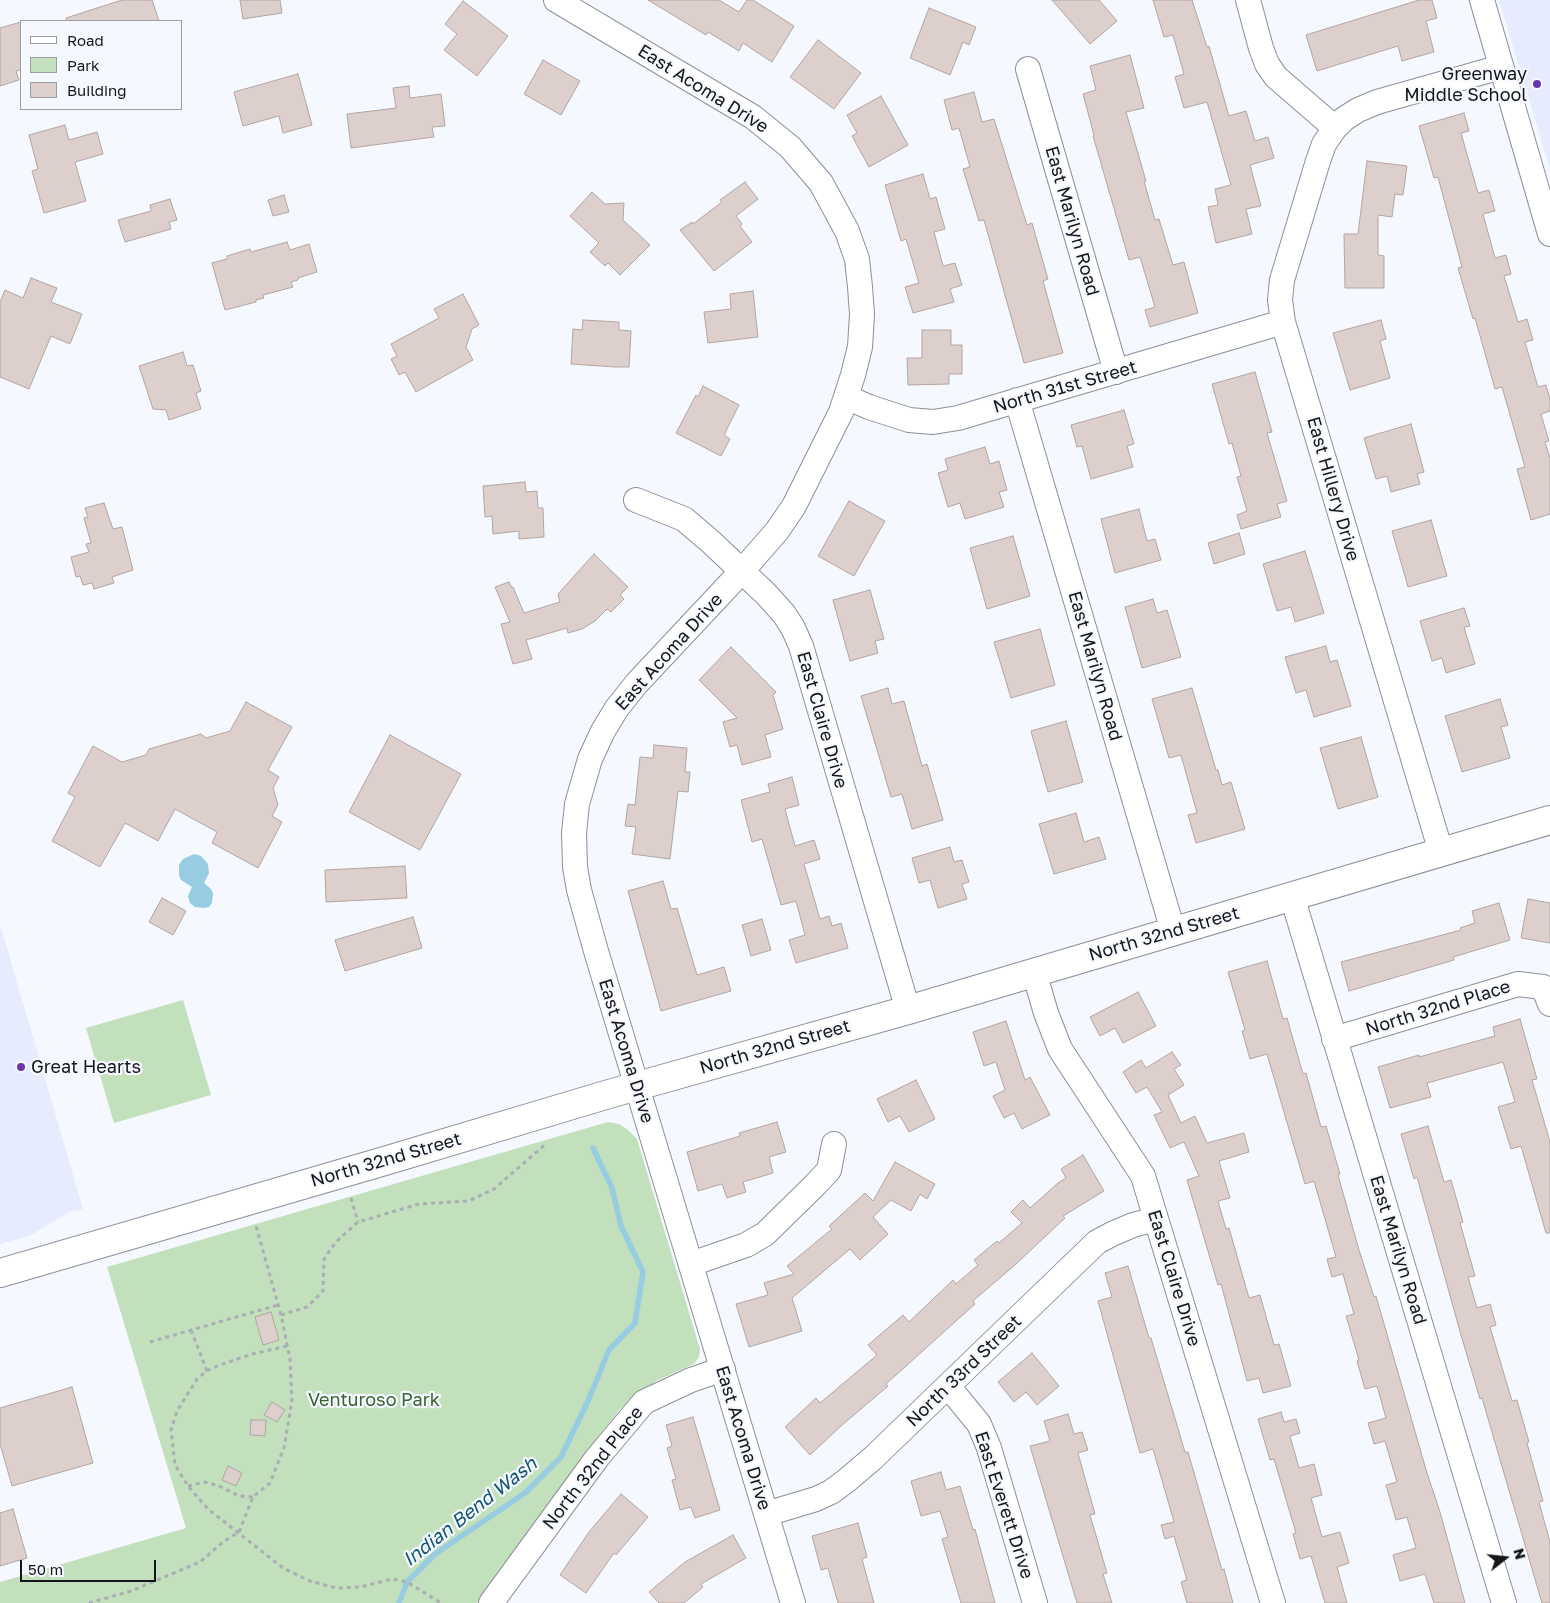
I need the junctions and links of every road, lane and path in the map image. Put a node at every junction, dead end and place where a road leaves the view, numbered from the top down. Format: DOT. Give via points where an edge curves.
graph roads {
  1 [pos="556,0"];
  2 [pos="1248,0"];
  3 [pos="1482,0"];
  4 [pos="1501,66"];
  5 [pos="1028,69"];
  6 [pos="1335,128"];
  7 [pos="1550,234"];
  8 [pos="1283,322"];
  9 [pos="1116,372"];
  10 [pos="846,397"];
  11 [pos="1016,400"];
  12 [pos="636,500"];
  13 [pos="742,571"];
  14 [pos="1550,820"];
  15 [pos="1441,852"];
  16 [pos="1292,896"];
  17 [pos="1173,931"];
  18 [pos="1034,972"];
  19 [pos="1547,996"];
  20 [pos="908,1010"];
  21 [pos="1334,1039"];
  22 [pos="637,1086"];
  23 [pos="547,1143"];
  24 [pos="834,1144"];
  25 [pos="351,1198"];
  26 [pos="1156,1218"];
  27 [pos="358,1222"];
  28 [pos="256,1226"];
  29 [pos="691,1264"];
  30 [pos="0,1273"];
  31 [pos="278,1305"];
  32 [pos="281,1316"];
  33 [pos="191,1330"];
  34 [pos="150,1342"];
  35 [pos="287,1346"];
  36 [pos="723,1369"];
  37 [pos="207,1371"];
  38 [pos="948,1386"];
  39 [pos="188,1486"];
  40 [pos="253,1497"];
  41 [pos="766,1514"];
  42 [pos="239,1532"];
  43 [pos="89,1603"];
  44 [pos="441,1603"];
  45 [pos="491,1603"];
  46 [pos="793,1603"];
  47 [pos="1035,1603"];
  48 [pos="1273,1603"];
  49 [pos="1504,1603"];
  1 -- 10 [label="street, East Acoma Drive" via="753,117 790,147 821,183 847,231 857,260 862,314 860,348"];
  2 -- 6 [label="street" via="1267,64 1276,77"];
  3 -- 4 [label="street"];
  4 -- 6 [label="street, East Hillery Drive" via="1377,102 1358,110"];
  4 -- 7 [label="street"];
  5 -- 9 [label="street, East Marilyn Road"];
  6 -- 8 [label="street, East Hillery Drive" via="1318,161 1282,280"];
  8 -- 9 [label="street, North 31st Street"];
  8 -- 15 [label="street, East Hillery Drive"];
  9 -- 11 [label="street, North 31st Street"];
  10 -- 11 [label="street, North 31st Street" via="908,420 933,422 958,418"];
  10 -- 13 [label="street, East Acoma Drive" via="794,506"];
  11 -- 17 [label="street, East Marilyn Road"];
  12 -- 13 [label="street, East Claire Drive" via="684,519"];
  13 -- 20 [label="street, East Claire Drive" via="784,614 801,646"];
  13 -- 22 [label="street, East Acoma Drive" via="616,708 590,759 578,804 574,833 579,890"];
  14 -- 15 [label="main road, North 32nd Street"];
  15 -- 16 [label="main road, North 32nd Street"];
  16 -- 17 [label="main road, North 32nd Street"];
  16 -- 21 [label="street, East Marilyn Road"];
  17 -- 18 [label="main road, North 32nd Street"];
  18 -- 20 [label="main road, North 32nd Street"];
  18 -- 26 [label="street, East Claire Drive" via="1060,1049 1143,1176"];
  19 -- 21 [label="street, North 32nd Place" via="1518,984"];
  20 -- 22 [label="main road, North 32nd Street"];
  21 -- 49 [label="street, East Marilyn Road"];
  22 -- 29 [label="street, East Acoma Drive"];
  22 -- 30 [label="main road, North 32nd Street"];
  23 -- 27 [label="path" via="494,1190 469,1201 420,1204"];
  24 -- 29 [label="street" via="829,1170 765,1234 746,1245"];
  25 -- 27 [label="path"];
  26 -- 38 [label="street, North 33rd Street" via="1097,1242"];
  26 -- 48 [label="street, East Claire Drive"];
  27 -- 32 [label="path" via="336,1242 324,1259 323,1291 307,1307"];
  28 -- 31 [label="path"];
  29 -- 36 [label="street, East Acoma Drive"];
  31 -- 32 [label="path"];
  31 -- 33 [label="path"];
  32 -- 35 [label="path"];
  33 -- 34 [label="path"];
  33 -- 37 [label="path"];
  35 -- 37 [label="path" via="252,1354"];
  35 -- 40 [label="path" via="292,1400 284,1448 270,1484"];
  36 -- 41 [label="street, East Acoma Drive"];
  36 -- 45 [label="street, North 32nd Place" via="644,1402 596,1458"];
  37 -- 39 [label="path" via="197,1379 177,1411 171,1430 175,1465"];
  38 -- 41 [label="street, North 33rd Street" via="831,1492"];
  38 -- 47 [label="street, East Everett Drive" via="979,1424 989,1448"];
  39 -- 40 [label="path" via="205,1482 239,1496"];
  39 -- 42 [label="path" via="208,1509"];
  40 -- 42 [label="path"];
  41 -- 46 [label="street, East Acoma Drive"];
  42 -- 43 [label="path" via="200,1562 131,1591"];
  42 -- 44 [label="path" via="283,1568 310,1581 336,1588 361,1587 392,1579 407,1582"];
}
